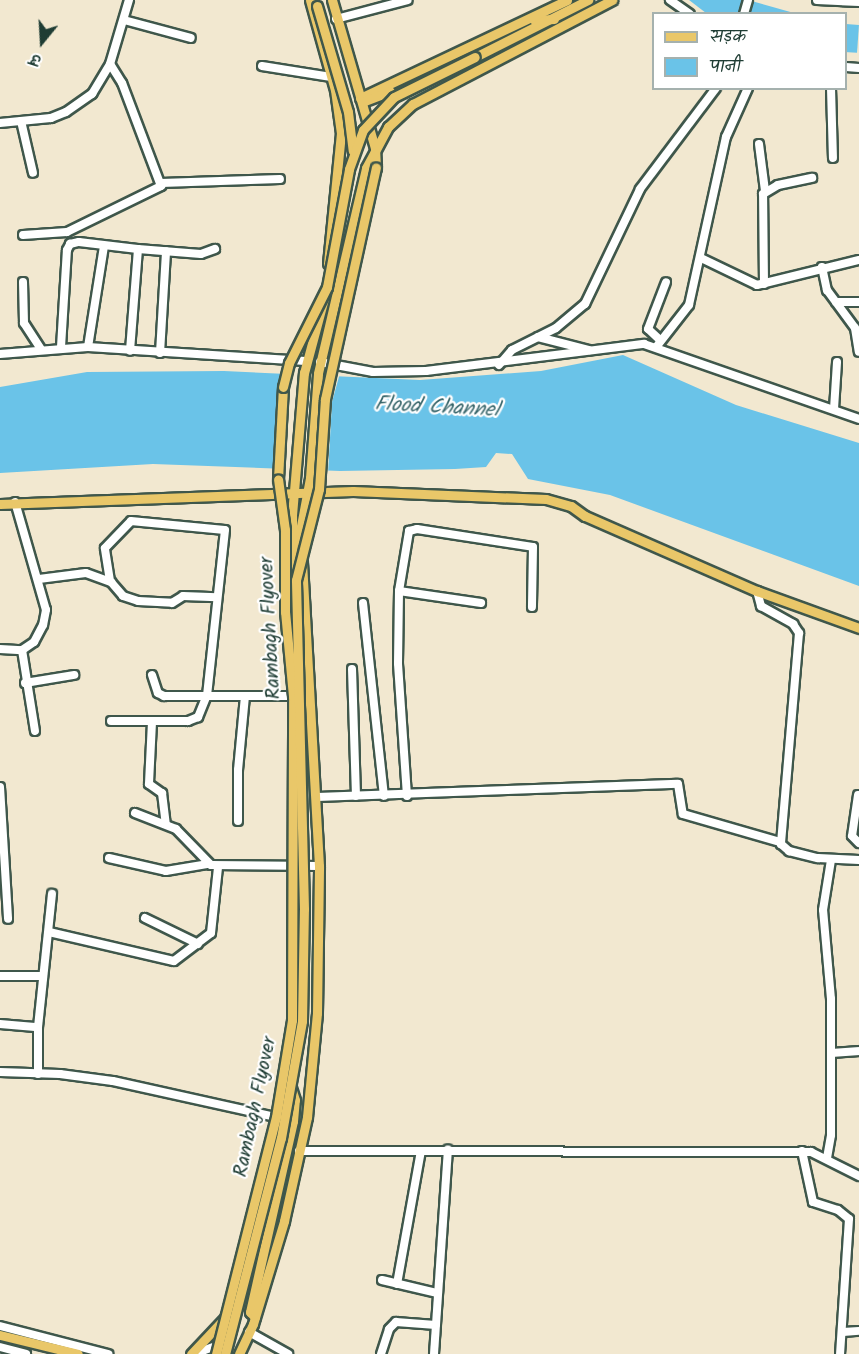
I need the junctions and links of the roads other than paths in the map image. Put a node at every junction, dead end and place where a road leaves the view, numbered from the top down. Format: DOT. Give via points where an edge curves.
graph roads {
  1 [pos="129,0"];
  2 [pos="332,0"];
  3 [pos="408,0"];
  4 [pos="567,0"];
  5 [pos="588,0"];
  6 [pos="612,0"];
  7 [pos="670,0"];
  8 [pos="818,0"];
  9 [pos="311,2"];
  10 [pos="859,2"];
  11 [pos="382,4"];
  12 [pos="687,12"];
  13 [pos="336,19"];
  14 [pos="554,19"];
  15 [pos="124,21"];
  16 [pos="191,38"];
  17 [pos="347,54"];
  18 [pos="327,62"];
  19 [pos="110,64"];
  20 [pos="262,66"];
  21 [pos="331,77"];
  22 [pos="714,90"];
  23 [pos="746,90"];
  24 [pos="831,90"];
  25 [pos="361,100"];
  26 [pos="21,121"];
  27 [pos="0,123"];
  28 [pos="759,144"];
  29 [pos="375,148"];
  30 [pos="353,154"];
  31 [pos="833,158"];
  32 [pos="33,173"];
  33 [pos="280,178"];
  34 [pos="812,178"];
  35 [pos="161,183"];
  36 [pos="765,191"];
  37 [pos="23,235"];
  38 [pos="104,246"];
  39 [pos="138,249"];
  40 [pos="215,249"];
  41 [pos="166,251"];
  42 [pos="701,258"];
  43 [pos="859,260"];
  44 [pos="822,267"];
  45 [pos="23,282"];
  46 [pos="666,282"];
  47 [pos="764,284"];
  48 [pos="836,302"];
  49 [pos="859,302"];
  50 [pos="538,337"];
  51 [pos="658,343"];
  52 [pos="61,347"];
  53 [pos="88,347"];
  54 [pos="40,348"];
  55 [pos="130,351"];
  56 [pos="593,352"];
  57 [pos="859,352"];
  58 [pos="160,353"];
  59 [pos="0,354"];
  60 [pos="306,361"];
  61 [pos="321,362"];
  62 [pos="837,362"];
  63 [pos="498,365"];
  64 [pos="834,409"];
  65 [pos="859,419"];
  66 [pos="308,492"];
  67 [pos="294,493"];
  68 [pos="15,502"];
  69 [pos="0,504"];
  70 [pos="39,579"];
  71 [pos="110,581"];
  72 [pos="399,591"];
  73 [pos="757,591"];
  74 [pos="217,597"];
  75 [pos="363,603"];
  76 [pos="481,603"];
  77 [pos="532,607"];
  78 [pos="859,628"];
  79 [pos="0,649"];
  80 [pos="22,650"];
  81 [pos="352,669"];
  82 [pos="74,675"];
  83 [pos="152,675"];
  84 [pos="25,683"];
  85 [pos="207,695"];
  86 [pos="245,696"];
  87 [pos="296,696"];
  88 [pos="312,696"];
  89 [pos="111,721"];
  90 [pos="152,722"];
  91 [pos="35,731"];
  92 [pos="0,787"];
  93 [pos="858,795"];
  94 [pos="356,796"];
  95 [pos="384,796"];
  96 [pos="407,796"];
  97 [pos="317,797"];
  98 [pos="135,813"];
  99 [pos="238,821"];
  100 [pos="166,824"];
  101 [pos="780,842"];
  102 [pos="859,843"];
  103 [pos="109,858"];
  104 [pos="831,860"];
  105 [pos="859,860"];
  106 [pos="208,864"];
  107 [pos="300,866"];
  108 [pos="319,866"];
  109 [pos="218,867"];
  110 [pos="3,880"];
  111 [pos="52,894"];
  112 [pos="145,918"];
  113 [pos="8,919"];
  114 [pos="49,932"];
  115 [pos="198,944"];
  116 [pos="0,976"];
  117 [pos="42,976"];
  118 [pos="0,1024"];
  119 [pos="38,1027"];
  120 [pos="859,1051"];
  121 [pos="832,1053"];
  122 [pos="0,1072"];
  123 [pos="38,1074"];
  124 [pos="291,1088"];
  125 [pos="276,1117"];
  126 [pos="448,1149"];
  127 [pos="299,1150"];
  128 [pos="421,1151"];
  129 [pos="802,1151"];
  130 [pos="827,1158"];
  131 [pos="859,1176"];
  132 [pos="382,1280"];
  133 [pos="397,1284"];
  134 [pos="437,1293"];
  135 [pos="226,1316"];
  136 [pos="255,1317"];
  137 [pos="436,1325"];
  138 [pos="0,1326"];
  139 [pos="859,1331"];
  140 [pos="249,1332"];
  141 [pos="843,1332"];
  142 [pos="0,1335"];
  143 [pos="225,1342"];
  144 [pos="0,1347"];
  145 [pos="26,1354"];
  146 [pos="78,1354"];
  147 [pos="108,1354"];
  148 [pos="193,1354"];
  149 [pos="218,1354"];
  150 [pos="225,1354"];
  151 [pos="239,1354"];
  152 [pos="288,1354"];
  153 [pos="381,1354"];
  154 [pos="434,1354"];
  155 [pos="840,1354"];
  1 -- 15 [label="street"];
  2 -- 13 [label="main road, Rambagh Flyover"];
  3 -- 11 [label="street"];
  4 -- 25 [label="main road"];
  5 -- 14 [label="main road, Rambagh Flyover"];
  6 -- 29 [label="main road" via="413,104 388,127"];
  7 -- 12 [label="street"];
  8 -- 10 [label="street"];
  9 -- 18 [label="main road"];
  9 -- 30 [label="main road, bridge" via="348,112"];
  11 -- 13 [label="street"];
  13 -- 17 [label="main road, Rambagh Flyover"];
  14 -- 25 [label="main road" via="540,16"];
  14 -- 30 [label="main road, Rambagh Flyover, bridge" via="394,97 368,122"];
  15 -- 16 [label="street"];
  15 -- 19 [label="street"];
  17 -- 18 [label="main road"];
  17 -- 25 [label="main road, Rambagh Flyover"];
  18 -- 21 [label="main road"];
  19 -- 26 [label="street" via="98,87 66,112"];
  19 -- 35 [label="street"];
  20 -- 21 [label="street"];
  21 -- 60 [label="main road" via="341,133 340,162 324,304"];
  22 -- 50 [label="street" via="640,189 585,304"];
  23 -- 42 [label="street" via="726,137"];
  24 -- 31 [label="street"];
  25 -- 29 [label="main road, Rambagh Flyover"];
  26 -- 27 [label="street"];
  26 -- 32 [label="street"];
  28 -- 36 [label="street"];
  29 -- 61 [label="main road" via="366,168"];
  29 -- 124 [label="main road, Rambagh Flyover, bridge" via="376,168 325,399 319,489 297,580 304,971 302,1021"];
  30 -- 125 [label="main road, Rambagh Flyover, bridge" via="327,287 289,363 283,387 278,479 285,530 285,612 292,696 294,982 288,1056"];
  33 -- 35 [label="street"];
  34 -- 36 [label="street"];
  35 -- 37 [label="street" via="157,191 67,232"];
  36 -- 47 [label="street"];
  38 -- 39 [label="street"];
  38 -- 52 [label="street" via="79,242 68,247"];
  38 -- 53 [label="street"];
  39 -- 41 [label="street"];
  39 -- 55 [label="street"];
  40 -- 41 [label="street" via="206,254"];
  41 -- 58 [label="street"];
  42 -- 47 [label="street" via="747,283"];
  42 -- 51 [label="street" via="687,309"];
  43 -- 44 [label="street"];
  44 -- 47 [label="street"];
  44 -- 48 [label="street" via="827,290"];
  45 -- 54 [label="street" via="25,328"];
  46 -- 51 [label="street" via="648,328"];
  48 -- 49 [label="street"];
  48 -- 57 [label="street" via="855,328"];
  50 -- 56 [label="street"];
  50 -- 63 [label="street" via="512,350"];
  51 -- 56 [label="street"];
  51 -- 64 [label="street" via="740,380"];
  52 -- 53 [label="street"];
  52 -- 54 [label="street"];
  53 -- 55 [label="street"];
  54 -- 59 [label="street"];
  55 -- 58 [label="street"];
  56 -- 63 [label="street"];
  58 -- 60 [label="street"];
  60 -- 67 [label="main road"];
  61 -- 63 [label="street" via="351,370 391,372"];
  61 -- 66 [label="main road"];
  62 -- 64 [label="street"];
  64 -- 65 [label="street"];
  66 -- 67 [label="main road"];
  66 -- 73 [label="main road" via="559,502"];
  66 -- 88 [label="main road" via="299,560"];
  67 -- 68 [label="main road"];
  67 -- 87 [label="main road" via="292,632"];
  68 -- 69 [label="main road"];
  68 -- 70 [label="street"];
  70 -- 71 [label="street" via="80,572"];
  70 -- 80 [label="street" via="46,618 34,642"];
  71 -- 74 [label="street" via="123,596 138,601 172,603 183,596"];
  71 -- 74 [label="street" via="105,548 131,521 225,530"];
  72 -- 76 [label="street"];
  72 -- 77 [label="street" via="406,536 417,529 532,547"];
  72 -- 96 [label="street" via="398,663"];
  73 -- 78 [label="main road"];
  73 -- 101 [label="street" via="761,606 793,624 800,633"];
  74 -- 85 [label="street"];
  75 -- 95 [label="street"];
  79 -- 80 [label="street"];
  80 -- 84 [label="street"];
  81 -- 94 [label="street"];
  82 -- 84 [label="street"];
  83 -- 85 [label="street" via="161,695"];
  84 -- 91 [label="street"];
  85 -- 86 [label="street"];
  85 -- 90 [label="street" via="194,720"];
  86 -- 87 [label="street"];
  86 -- 99 [label="street"];
  87 -- 88 [label="street"];
  87 -- 107 [label="main road"];
  88 -- 97 [label="main road"];
  89 -- 90 [label="street"];
  90 -- 100 [label="street" via="149,784 162,793"];
  92 -- 110 [label="street"];
  93 -- 102 [label="street" via="852,836"];
  94 -- 95 [label="street"];
  94 -- 97 [label="street"];
  95 -- 96 [label="street"];
  96 -- 101 [label="street" via="678,784 683,814"];
  97 -- 108 [label="main road"];
  98 -- 100 [label="street"];
  100 -- 106 [label="street" via="183,834"];
  101 -- 104 [label="street" via="789,851"];
  103 -- 106 [label="street" via="166,871"];
  104 -- 105 [label="street"];
  104 -- 121 [label="street" via="823,923"];
  106 -- 109 [label="street"];
  107 -- 108 [label="street"];
  107 -- 109 [label="street"];
  107 -- 143 [label="main road" via="296,1025 276,1137"];
  108 -- 127 [label="main road" via="317,1012 307,1117"];
  109 -- 115 [label="street" via="212,929"];
  110 -- 113 [label="street"];
  111 -- 114 [label="street"];
  112 -- 115 [label="street"];
  114 -- 115 [label="street" via="169,962"];
  114 -- 117 [label="street"];
  116 -- 117 [label="street"];
  117 -- 119 [label="street"];
  118 -- 119 [label="street"];
  119 -- 123 [label="street"];
  120 -- 121 [label="street"];
  121 -- 130 [label="street"];
  122 -- 123 [label="street"];
  123 -- 125 [label="street" via="113,1082"];
  124 -- 136 [label="main road" via="295,1100 293,1121 250,1312"];
  124 -- 150 [label="main road, Rambagh Flyover, bridge"];
  125 -- 135 [label="main road, Rambagh Flyover, bridge"];
  126 -- 128 [label="street"];
  126 -- 129 [label="street"];
  126 -- 134 [label="street"];
  127 -- 128 [label="street"];
  127 -- 136 [label="main road" via="284,1221"];
  128 -- 133 [label="street"];
  129 -- 130 [label="street"];
  129 -- 141 [label="street" via="813,1202 845,1213 849,1219"];
  130 -- 131 [label="street"];
  132 -- 133 [label="street"];
  133 -- 134 [label="street"];
  134 -- 137 [label="street"];
  135 -- 148 [label="main road"];
  135 -- 149 [label="main road, Rambagh Flyover, bridge"];
  136 -- 140 [label="main road"];
  137 -- 153 [label="street" via="392,1324"];
  137 -- 154 [label="street"];
  138 -- 147 [label="street"];
  139 -- 141 [label="street"];
  140 -- 151 [label="main road"];
  140 -- 152 [label="street"];
  141 -- 155 [label="street"];
  142 -- 146 [label="main road"];
  143 -- 148 [label="street"];
  143 -- 149 [label="main road"];
  144 -- 145 [label="street"];
}
